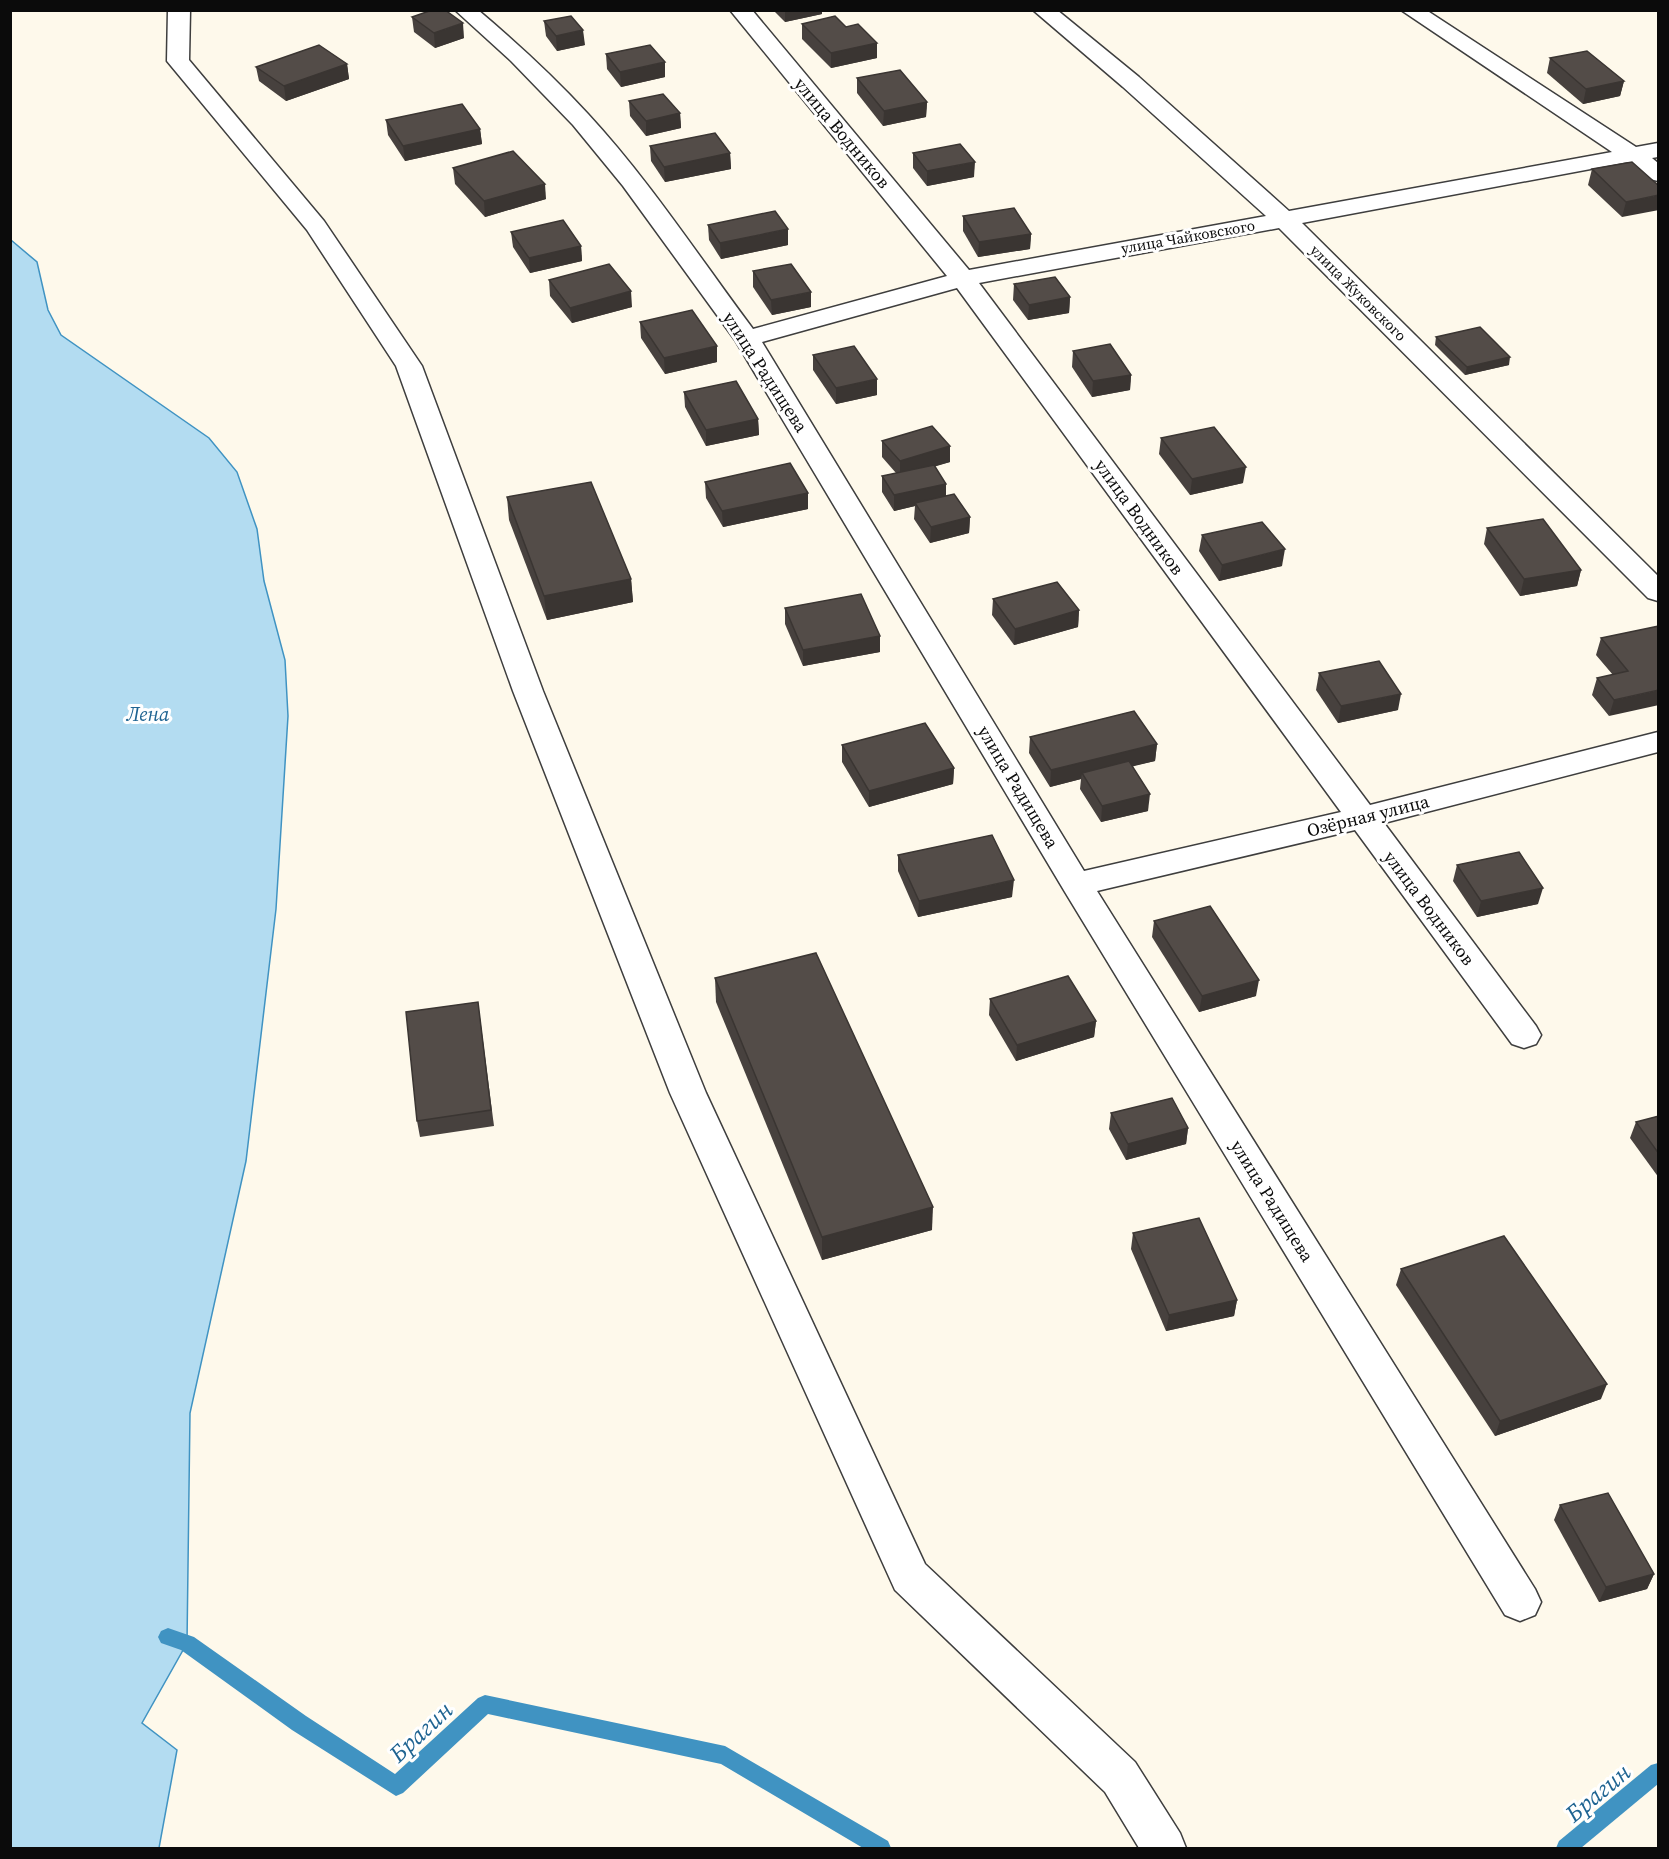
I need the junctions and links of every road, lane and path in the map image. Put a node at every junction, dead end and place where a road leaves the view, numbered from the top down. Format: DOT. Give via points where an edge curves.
graph roads {
  1 [pos="179,10"];
  2 [pos="465,10"];
  3 [pos="740,10"];
  4 [pos="1043,10"];
  5 [pos="1411,10"];
  6 [pos="1659,150"];
  7 [pos="1633,155"];
  8 [pos="1659,174"];
  9 [pos="1284,219"];
  10 [pos="963,279"];
  11 [pos="747,338"];
  12 [pos="1659,592"];
  13 [pos="1659,742"];
  14 [pos="1362,818"];
  15 [pos="1076,884"];
  16 [pos="1524,1035"];
  17 [pos="1520,1602"];
  18 [pos="1164,1848"];
  1 -- 18 [label="street" via="178,61 316,226 408,366 533,702 688,1094 910,1576 1120,1777"];
  2 -- 11 [label="street, улица Радищева" via="519,56 581,120"];
  3 -- 10 [label="street, улица Водников"];
  4 -- 9 [label="street, улица Жуковского" via="1131,82"];
  5 -- 7 [label="street"];
  6 -- 7 [label="street, улица Чайковского"];
  7 -- 8 [label="street"];
  7 -- 9 [label="street, улица Чайковского"];
  9 -- 10 [label="street, улица Чайковского"];
  9 -- 12 [label="street, улица Жуковского"];
  10 -- 11 [label="street, улица Чайковского"];
  10 -- 14 [label="street, улица Водников"];
  11 -- 15 [label="street, улица Радищева"];
  13 -- 14 [label="street, Озёрная улица"];
  14 -- 15 [label="street, Озёрная улица"];
  14 -- 16 [label="street, улица Водников"];
  15 -- 17 [label="street, улица Радищева"];
}
